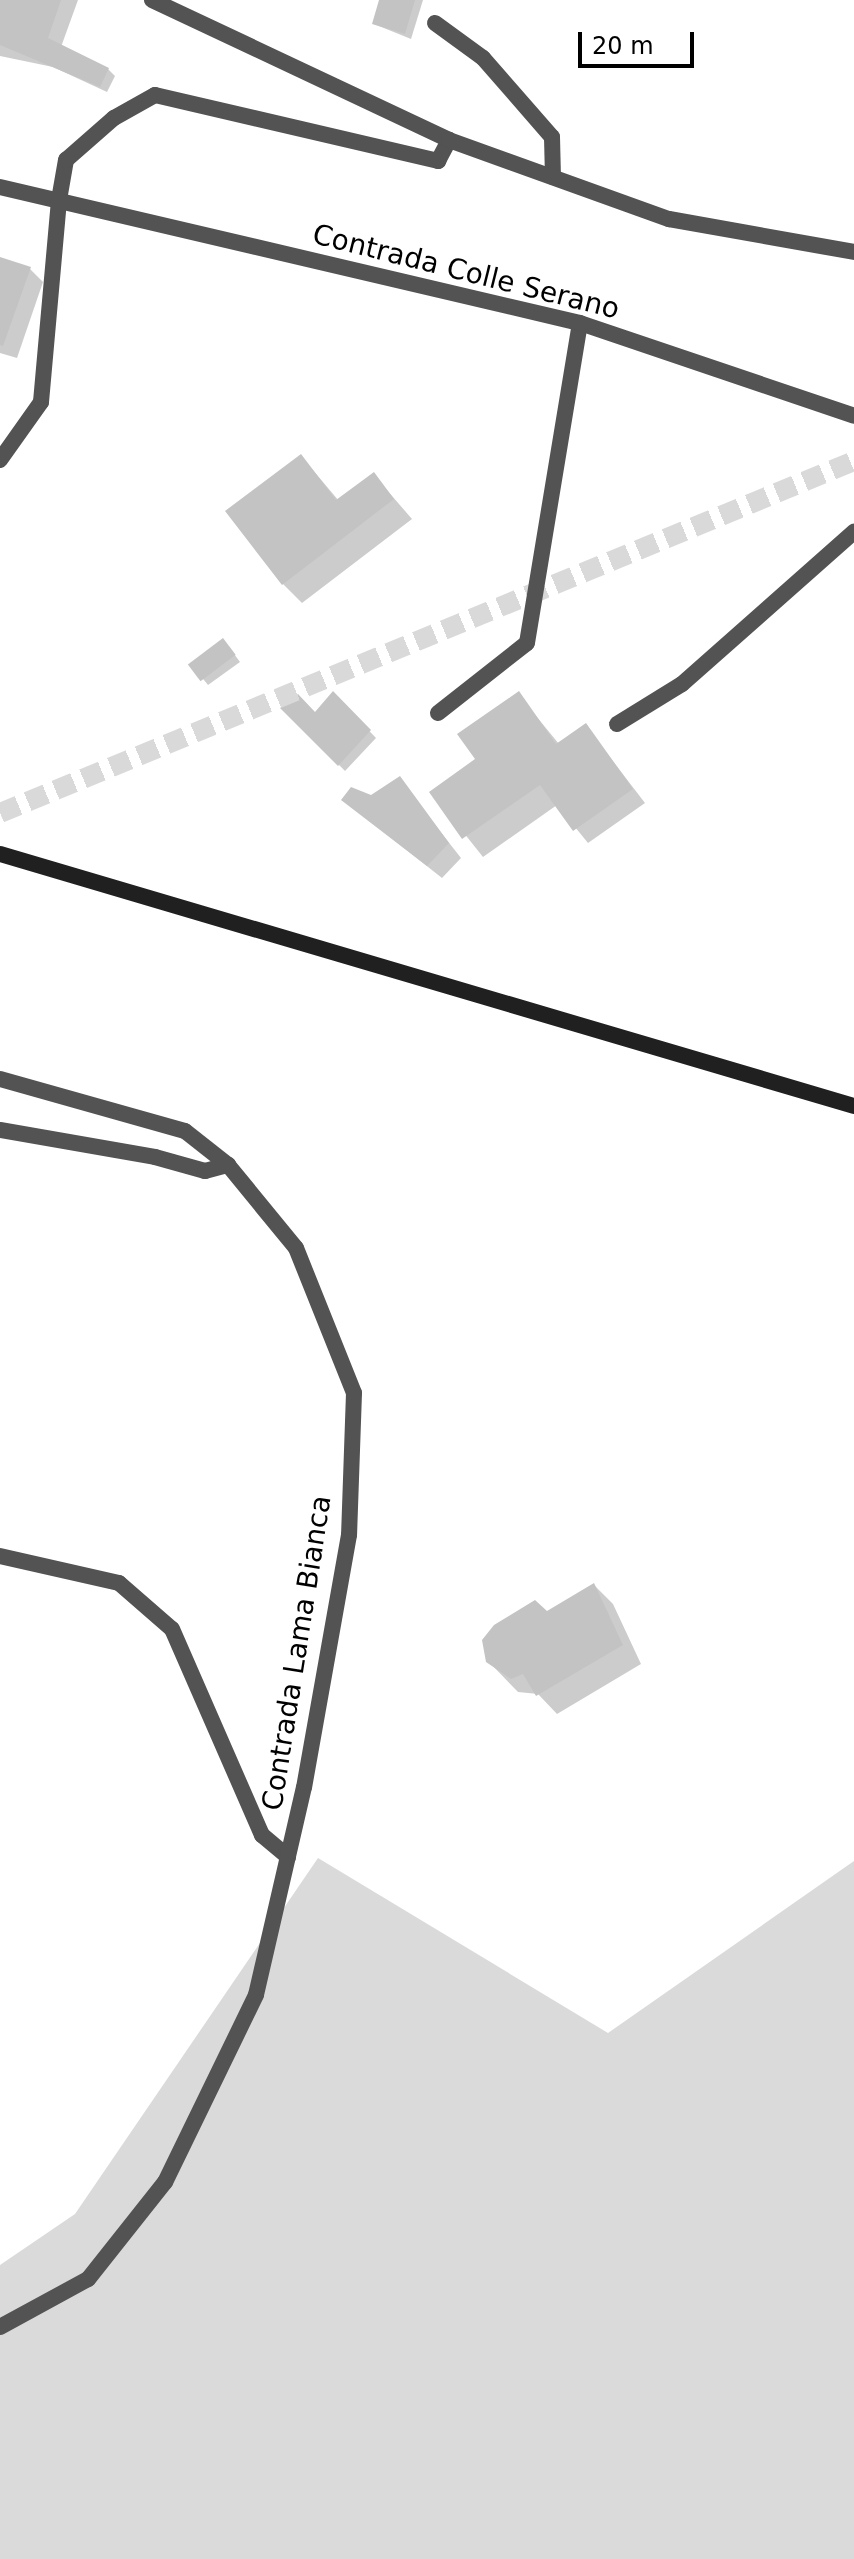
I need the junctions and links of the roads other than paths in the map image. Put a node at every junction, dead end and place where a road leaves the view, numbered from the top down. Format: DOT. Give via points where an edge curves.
graph roads {
  1 [pos="152,0"];
  2 [pos="435,23"];
  3 [pos="449,140"];
  4 [pos="553,177"];
  5 [pos="0,187"];
  6 [pos="59,200"];
  7 [pos="854,252"];
  8 [pos="580,323"];
  9 [pos="854,416"];
  10 [pos="8,439"];
  11 [pos="0,460"];
  12 [pos="854,532"];
  13 [pos="438,713"];
  14 [pos="617,724"];
  15 [pos="0,854"];
  16 [pos="0,1079"];
  17 [pos="854,1106"];
  18 [pos="0,1130"];
  19 [pos="228,1165"];
  20 [pos="0,1556"];
  21 [pos="288,1857"];
  22 [pos="0,2327"];
  1 -- 3 [label="street"];
  2 -- 4 [label="street" via="483,58 552,137"];
  3 -- 4 [label="street"];
  3 -- 6 [label="street" via="438,161 155,95 114,118 66,160"];
  4 -- 7 [label="street" via="669,219"];
  5 -- 6 [label="street, Contrada Colle Serano"];
  6 -- 8 [label="street, Contrada Colle Serano"];
  6 -- 10 [label="street" via="41,402"];
  8 -- 9 [label="street, Contrada Colle Serano"];
  8 -- 13 [label="street" via="527,643"];
  10 -- 11 [label="street"];
  12 -- 14 [label="street" via="682,684"];
  15 -- 17 [label="main road"];
  16 -- 19 [label="street, Contrada Lama Bianca" via="185,1131"];
  18 -- 19 [label="street" via="205,1171"];
  19 -- 21 [label="street, Contrada Lama Bianca" via="296,1248 354,1393 349,1535"];
  20 -- 21 [label="street" via="119,1583 172,1629 262,1835"];
  21 -- 22 [label="street, Contrada Lama Bianca" via="256,1995 165,2182 88,2279"];
}
